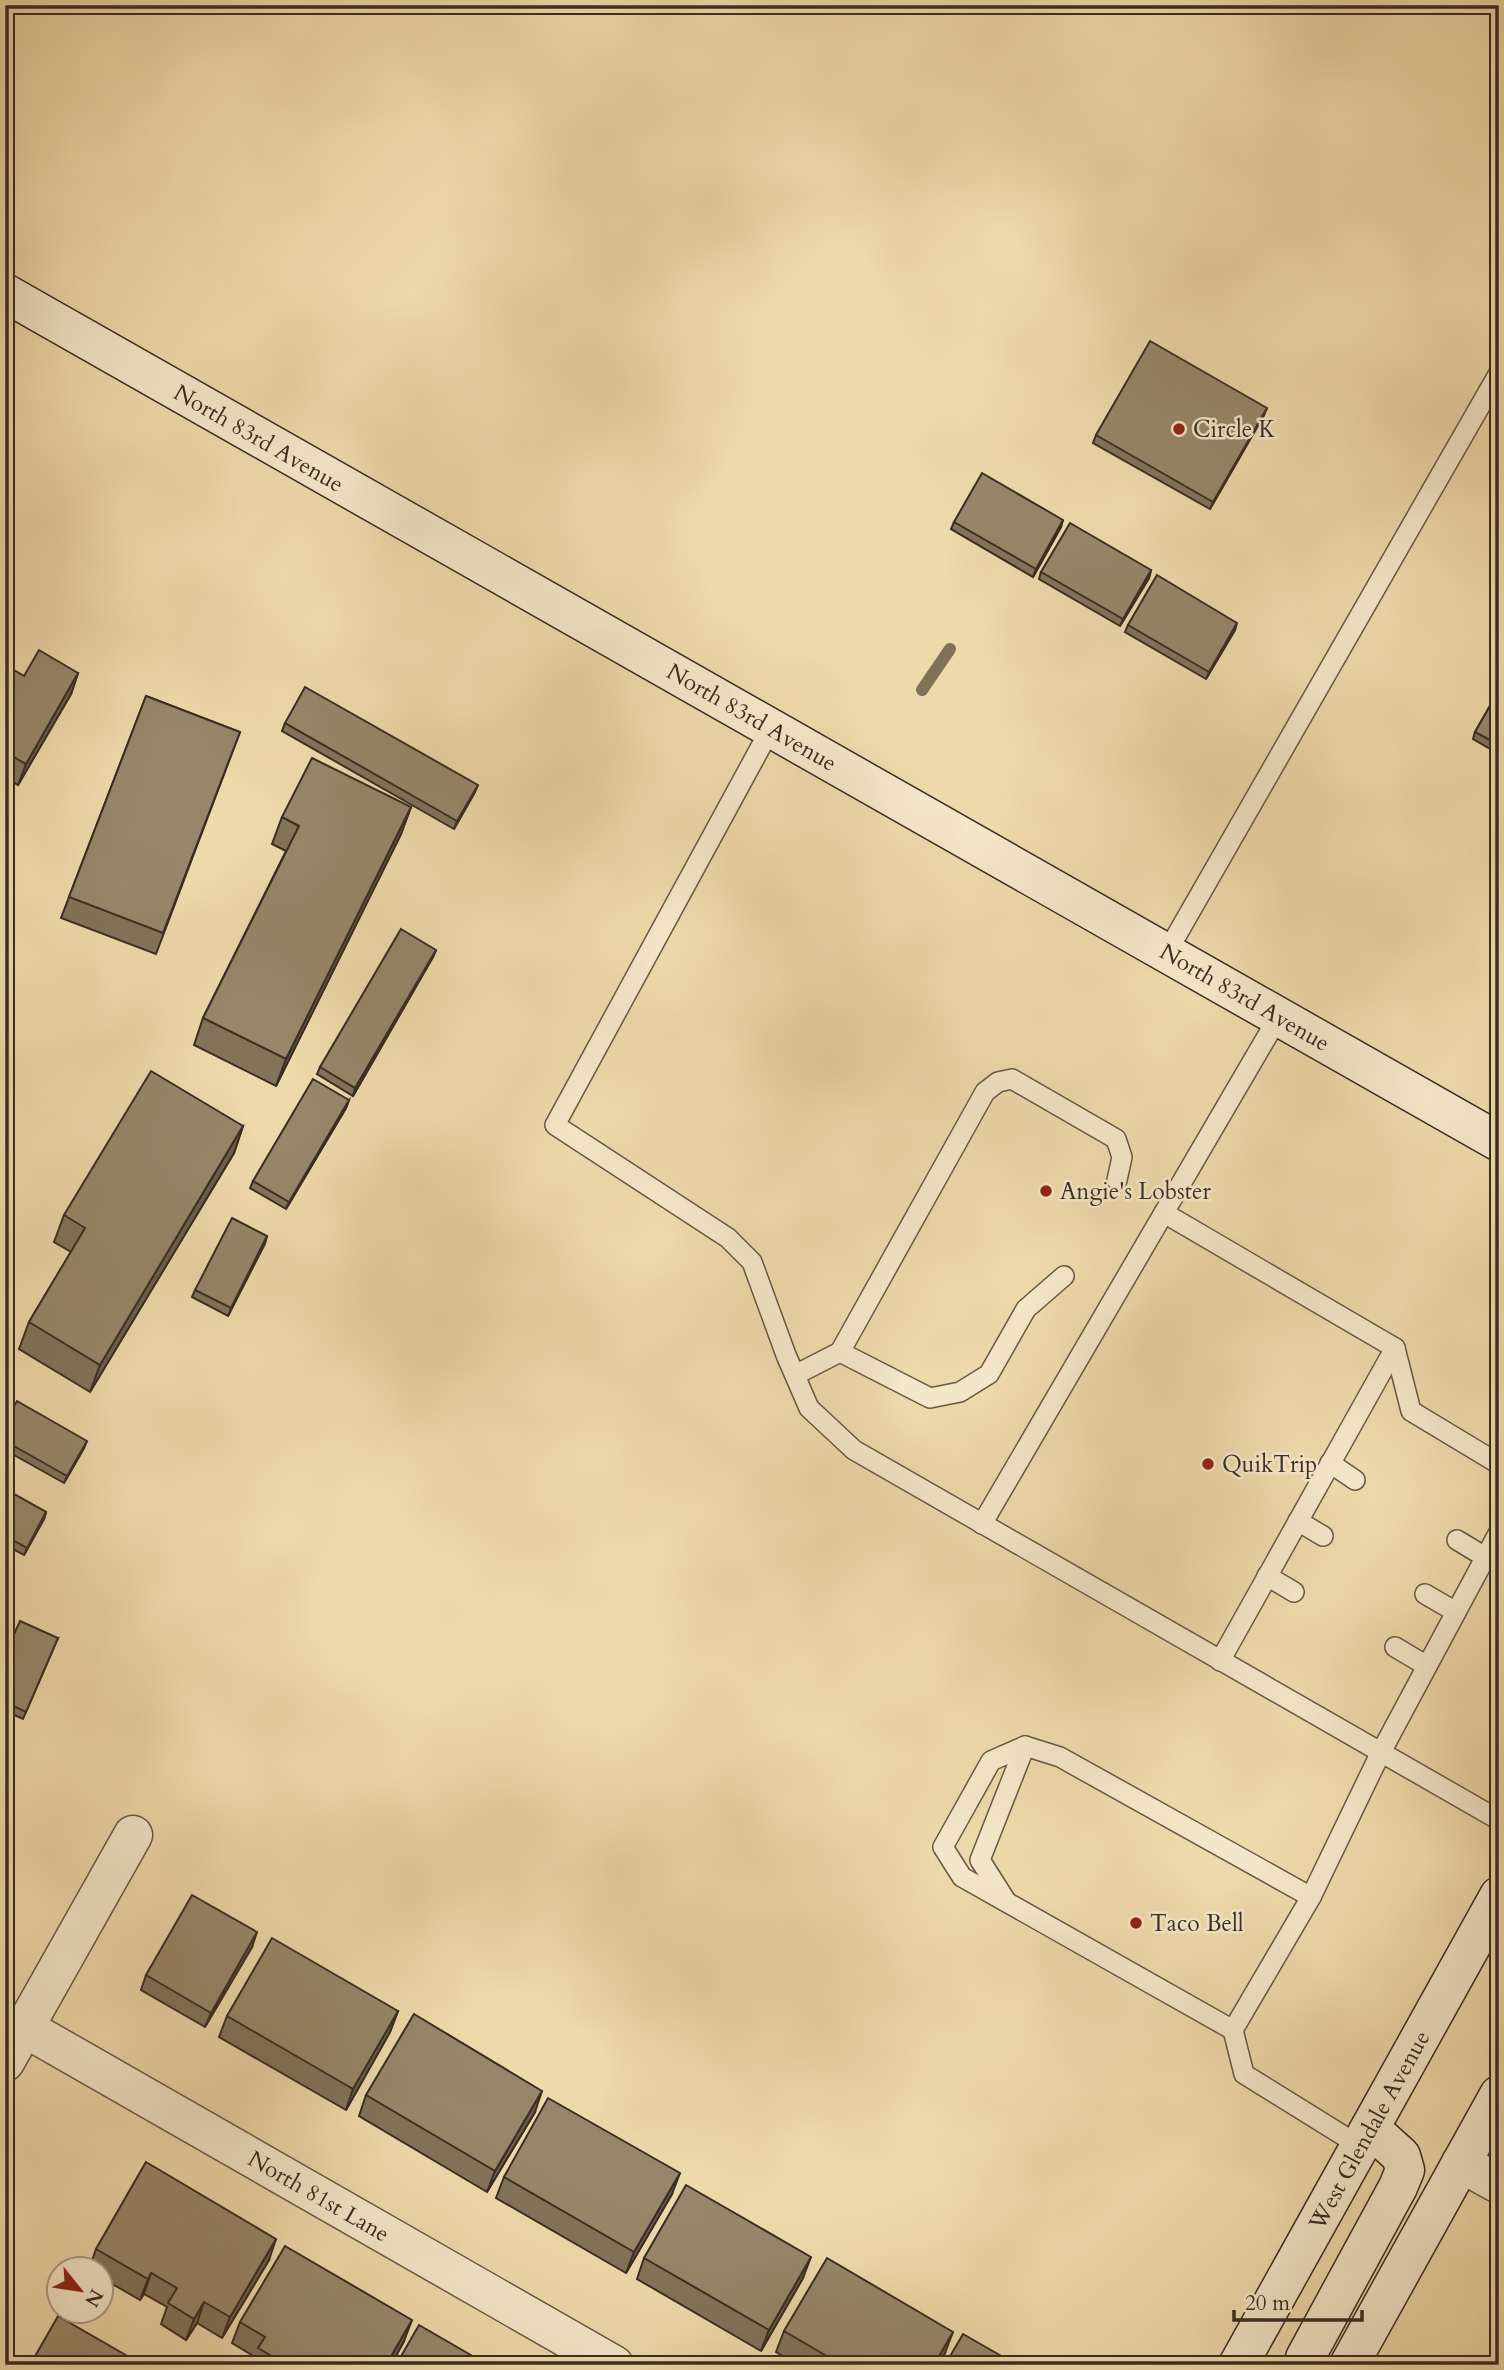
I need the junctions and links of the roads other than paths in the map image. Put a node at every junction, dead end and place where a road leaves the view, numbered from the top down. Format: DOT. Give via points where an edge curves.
graph roads {
  1 [pos="5,293"];
  2 [pos="1499,373"];
  3 [pos="771,728"];
  4 [pos="1167,952"];
  5 [pos="1279,1016"];
  6 [pos="1499,1142"];
  7 [pos="1117,1181"];
  8 [pos="1164,1213"];
  9 [pos="1063,1276"];
  10 [pos="1395,1348"];
  11 [pos="840,1352"];
  12 [pos="795,1375"];
  13 [pos="1331,1463"];
  14 [pos="1499,1464"];
  15 [pos="1355,1480"];
  16 [pos="1298,1521"];
  17 [pos="982,1524"];
  18 [pos="1499,1532"];
  19 [pos="1323,1536"];
  20 [pos="1457,1540"];
  21 [pos="1485,1557"];
  22 [pos="1267,1576"];
  23 [pos="1294,1592"];
  24 [pos="1425,1594"];
  25 [pos="1456,1612"];
  26 [pos="1395,1647"];
  27 [pos="1220,1661"];
  28 [pos="1427,1666"];
  29 [pos="1025,1746"];
  30 [pos="1380,1754"];
  31 [pos="1499,1820"];
  32 [pos="133,1835"];
  33 [pos="1499,1896"];
  34 [pos="1311,1897"];
  35 [pos="1008,1904"];
  36 [pos="24,2028"];
  37 [pos="1233,2030"];
  38 [pos="5,2062"];
  39 [pos="1499,2095"];
  40 [pos="1365,2137"];
  41 [pos="1461,2163"];
  42 [pos="1499,2184"];
  43 [pos="614,2365"];
  44 [pos="1238,2365"];
  45 [pos="1304,2365"];
  46 [pos="1349,2365"];
  1 -- 3 [label="main road, North 83rd Avenue"];
  2 -- 4 [label="lane"];
  3 -- 4 [label="main road, North 83rd Avenue"];
  3 -- 12 [label="lane" via="555,1125 728,1238 752,1262"];
  4 -- 5 [label="main road, North 83rd Avenue"];
  5 -- 6 [label="main road, North 83rd Avenue"];
  5 -- 8 [label="lane"];
  7 -- 11 [label="lane" via="1122,1157 1116,1139 1012,1079 998,1082 985,1092"];
  8 -- 10 [label="lane"];
  8 -- 17 [label="lane"];
  9 -- 11 [label="lane" via="1026,1309 989,1374 960,1392 930,1398"];
  10 -- 13 [label="lane"];
  10 -- 14 [label="lane" via="1411,1411"];
  11 -- 12 [label="lane"];
  12 -- 17 [label="lane" via="809,1408 854,1450"];
  13 -- 15 [label="lane"];
  13 -- 16 [label="lane"];
  16 -- 19 [label="lane"];
  16 -- 22 [label="lane"];
  17 -- 27 [label="lane"];
  18 -- 21 [label="lane"];
  20 -- 21 [label="lane"];
  21 -- 25 [label="lane"];
  22 -- 23 [label="lane"];
  22 -- 27 [label="lane"];
  24 -- 25 [label="lane"];
  25 -- 28 [label="lane"];
  26 -- 28 [label="lane"];
  27 -- 30 [label="lane"];
  28 -- 30 [label="lane"];
  29 -- 34 [label="lane" via="1060,1758"];
  29 -- 35 [label="lane" via="980,1860"];
  29 -- 35 [label="lane" via="991,1761 943,1847 962,1877"];
  30 -- 31 [label="lane"];
  30 -- 34 [label="lane"];
  32 -- 36 [label="main road"];
  33 -- 40 [label="main road, West Glendale Avenue"];
  34 -- 37 [label="lane"];
  35 -- 37 [label="lane"];
  36 -- 38 [label="main road"];
  36 -- 43 [label="main road, North 81st Lane"];
  37 -- 40 [label="lane" via="1244,2074"];
  39 -- 41 [label="main road"];
  40 -- 44 [label="main road, West Glendale Avenue"];
  40 -- 45 [label="main road" via="1401,2155 1405,2170"];
  41 -- 42 [label="main road"];
  41 -- 46 [label="main road"];
}
